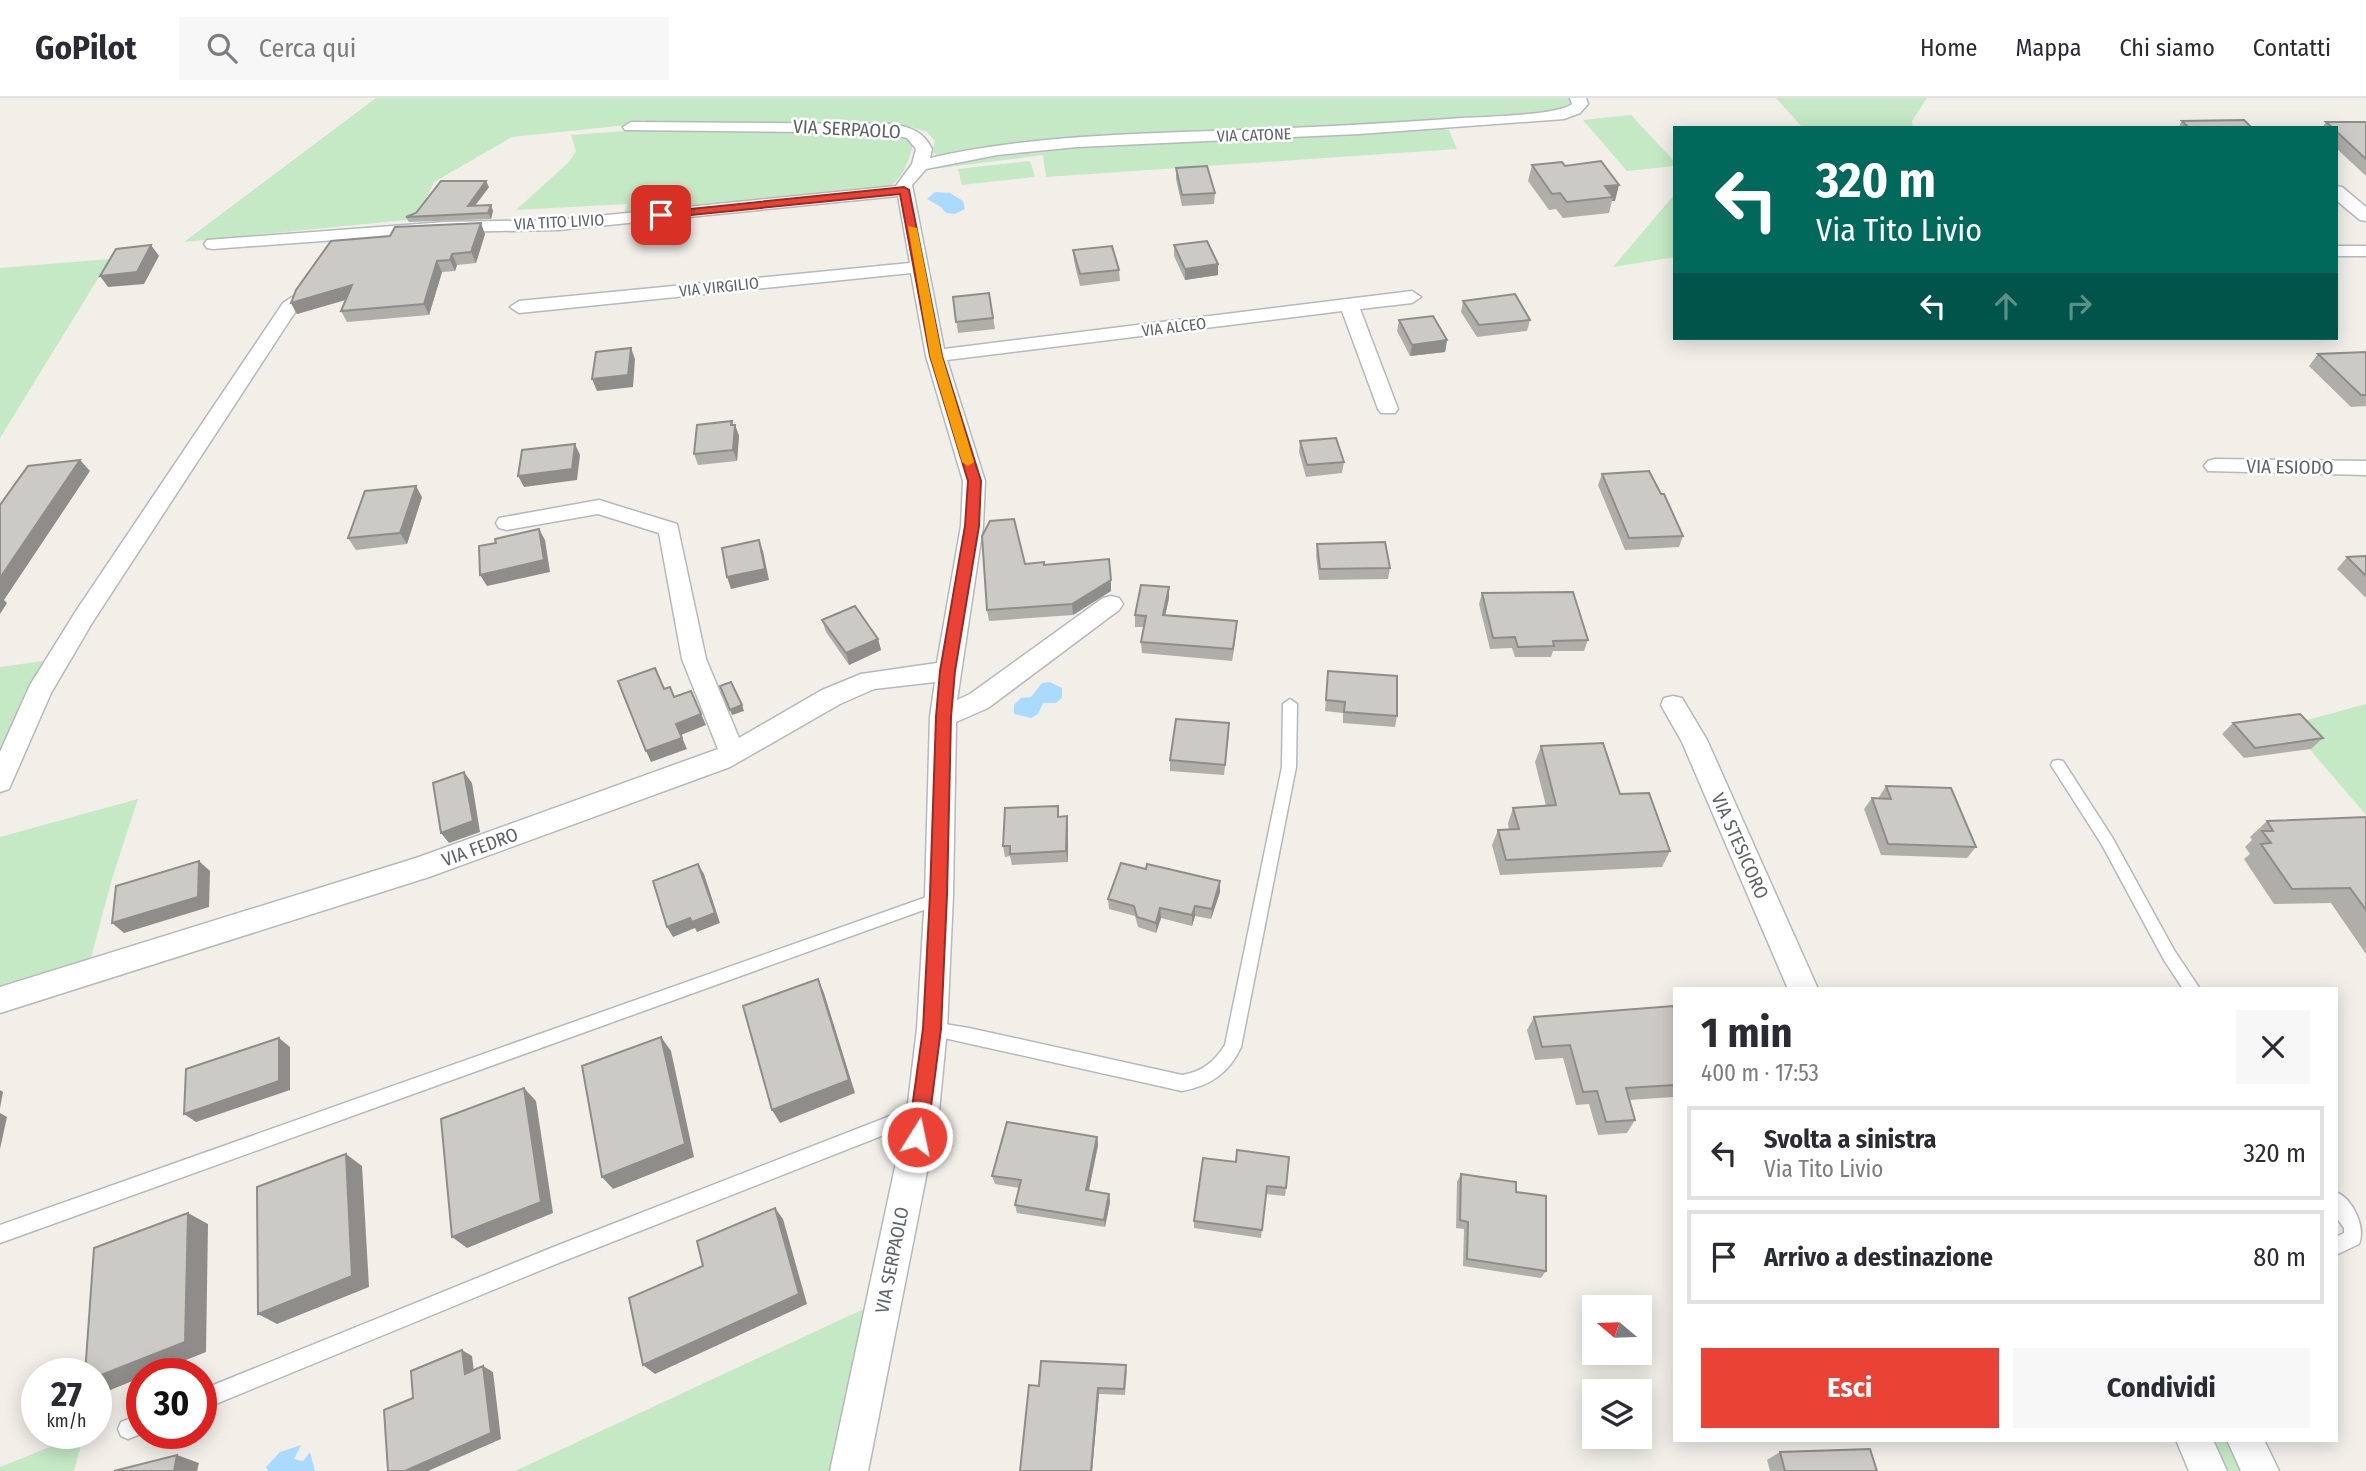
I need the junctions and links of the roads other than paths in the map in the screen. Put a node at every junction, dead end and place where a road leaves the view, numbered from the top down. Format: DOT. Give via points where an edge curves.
graph roads {
  1 [pos="1578,98"];
  2 [pos="631,127"];
  3 [pos="920,165"];
  4 [pos="904,190"];
  5 [pos="2338,193"];
  6 [pos="2366,216"];
  7 [pos="213,244"];
  8 [pos="2338,251"];
  9 [pos="2366,251"];
  10 [pos="919,267"];
  11 [pos="1412,297"];
  12 [pos="292,303"];
  13 [pos="1349,305"];
  14 [pos="519,307"];
  15 [pos="936,356"];
  16 [pos="1388,410"];
  17 [pos="2215,466"];
  18 [pos="2366,468"];
  19 [pos="507,523"];
  20 [pos="1111,604"];
  21 [pos="948,671"];
  22 [pos="1290,704"];
  23 [pos="1673,705"];
  24 [pos="943,717"];
  25 [pos="732,752"];
  26 [pos="2058,765"];
  27 [pos="0,782"];
  28 [pos="937,899"];
  29 [pos="1802,987"];
  30 [pos="2191,987"];
  31 [pos="0,1000"];
  32 [pos="932,1029"];
  33 [pos="923,1111"];
  34 [pos="2338,1204"];
  35 [pos="0,1234"];
  36 [pos="2338,1245"];
  37 [pos="217,1393"];
  38 [pos="2195,1442"];
  39 [pos="2246,1442"];
  40 [pos="849,1471"];
  41 [pos="2208,1471"];
  42 [pos="2260,1471"];
  1 -- 3 [label="street, VIA CATONE" via="1575,110 1564,114 1396,128 1089,142"];
  2 -- 3 [label="street, VIA SERPAOLO" via="895,129 921,141"];
  3 -- 4 [label="street"];
  4 -- 7 [label="street, VIA TITO LIVIO" via="558,225 445,227"];
  4 -- 10 [label="street, VIA SERPAOLO"];
  5 -- 6 [label="street"];
  8 -- 9 [label="street"];
  10 -- 14 [label="street, VIA VIRGILIO"];
  10 -- 15 [label="street, VIA SERPAOLO"];
  11 -- 13 [label="street, VIA ALCEO"];
  12 -- 27 [label="street" via="84,617 39,692"];
  13 -- 15 [label="street, VIA ALCEO"];
  13 -- 16 [label="street"];
  15 -- 21 [label="street, VIA SERPAOLO" via="974,481 972,526"];
  17 -- 18 [label="street, VIA ESIODO"];
  19 -- 25 [label="street" via="599,507 669,529 694,659"];
  20 -- 24 [label="street" via="979,701"];
  21 -- 24 [label="street, VIA SERPAOLO"];
  21 -- 25 [label="street, VIA FEDRO" via="870,680"];
  22 -- 32 [label="lane" via="1289,767 1233,1047 1213,1074 1182,1083"];
  23 -- 29 [label="street, VIA STESICORO" via="1694,740"];
  24 -- 28 [label="street, VIA SERPAOLO"];
  25 -- 31 [label="street, VIA FEDRO" via="721,760 419,869"];
  26 -- 30 [label="lane"];
  28 -- 32 [label="street, VIA SERPAOLO"];
  28 -- 35 [label="lane"];
  32 -- 33 [label="street, VIA SERPAOLO"];
  33 -- 37 [label="lane"];
  33 -- 40 [label="street, VIA SERPAOLO"];
  34 -- 36 [label="lane" via="2353,1226 2353,1238"];
  38 -- 41 [label="street"];
  39 -- 42 [label="street"];
}
